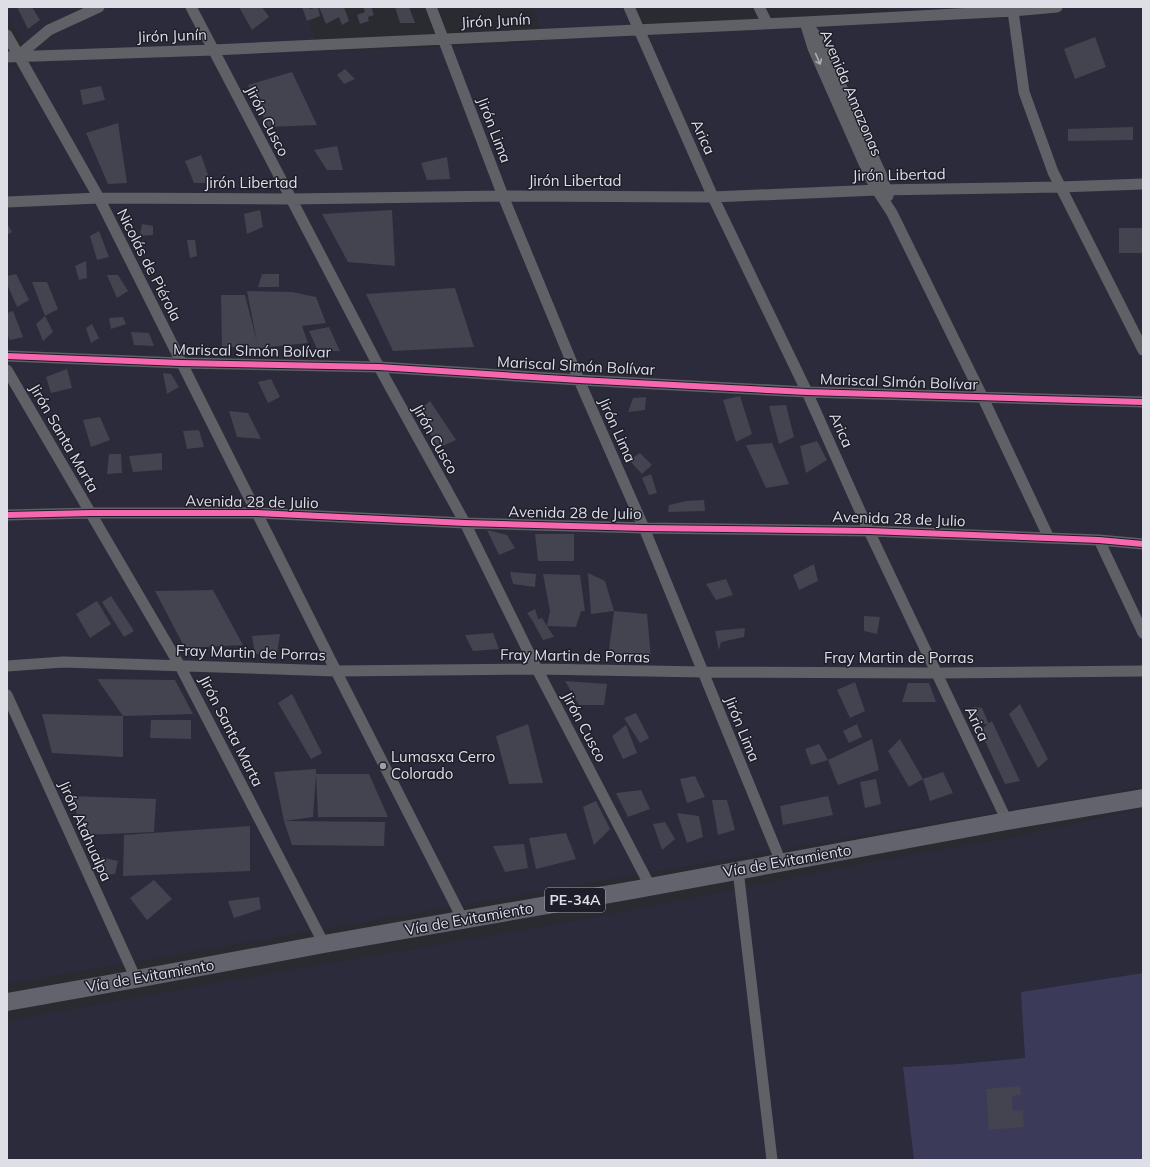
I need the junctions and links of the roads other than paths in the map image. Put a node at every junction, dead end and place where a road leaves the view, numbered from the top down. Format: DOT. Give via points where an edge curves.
graph roads {
  1 [pos="99,7"];
  2 [pos="191,7"];
  3 [pos="431,7"];
  4 [pos="629,7"];
  5 [pos="759,7"];
  6 [pos="1057,7"];
  7 [pos="1013,10"];
  8 [pos="805,22"];
  9 [pos="767,23"];
  10 [pos="640,30"];
  11 [pos="7,35"];
  12 [pos="444,39"];
  13 [pos="213,50"];
  14 [pos="13,56"];
  15 [pos="1143,184"];
  16 [pos="1060,187"];
  17 [pos="882,190"];
  18 [pos="503,196"];
  19 [pos="713,196"];
  20 [pos="99,198"];
  21 [pos="290,199"];
  22 [pos="7,202"];
  23 [pos="1143,350"];
  24 [pos="7,356"];
  25 [pos="181,363"];
  26 [pos="378,367"];
  27 [pos="7,370"];
  28 [pos="579,380"];
  29 [pos="807,392"];
  30 [pos="983,398"];
  31 [pos="1143,402"];
  32 [pos="90,513"];
  33 [pos="257,513"];
  34 [pos="7,515"];
  35 [pos="465,523"];
  36 [pos="644,528"];
  37 [pos="869,531"];
  38 [pos="1049,538"];
  39 [pos="1099,540"];
  40 [pos="1143,544"];
  41 [pos="1143,633"];
  42 [pos="7,666"];
  43 [pos="180,666"];
  44 [pos="537,669"];
  45 [pos="336,670"];
  46 [pos="1143,671"];
  47 [pos="703,672"];
  48 [pos="937,673"];
  49 [pos="7,695"];
  50 [pos="1143,798"];
  51 [pos="1007,821"];
  52 [pos="781,862"];
  53 [pos="738,870"];
  54 [pos="650,886"];
  55 [pos="463,920"];
  56 [pos="324,944"];
  57 [pos="136,979"];
  58 [pos="7,1002"];
  59 [pos="772,1160"];
  1 -- 14 [label="street" via="49,30"];
  2 -- 13 [label="street, Jirón Cusco"];
  3 -- 12 [label="street, Jirón Lima"];
  4 -- 10 [label="street, Arica"];
  5 -- 9 [label="street"];
  6 -- 7 [label="street, Jirón Junín"];
  7 -- 8 [label="street, Jirón Junín"];
  7 -- 16 [label="street" via="1024,92"];
  8 -- 9 [label="street, Jirón Junín"];
  8 -- 17 [label="street, Avenida Amazonas" via="813,48"];
  9 -- 10 [label="street, Jirón Junín"];
  10 -- 12 [label="street, Jirón Junín"];
  10 -- 19 [label="street, Arica"];
  11 -- 14 [label="street, Nicolás de Piérola"];
  12 -- 13 [label="street, Jirón Junín"];
  12 -- 18 [label="street, Jirón Lima"];
  13 -- 14 [label="street, Jirón Junín"];
  13 -- 21 [label="street, Jirón Cusco"];
  14 -- 20 [label="street, Nicolás de Piérola"];
  15 -- 16 [label="street, Jirón Libertad"];
  16 -- 17 [label="street, Jirón Libertad"];
  16 -- 23 [label="street"];
  17 -- 19 [label="street, Jirón Libertad"];
  17 -- 30 [label="street, Avenida Amazonas"];
  18 -- 19 [label="street, Jirón Libertad"];
  18 -- 21 [label="street, Jirón Libertad"];
  18 -- 28 [label="street, Jirón Lima"];
  19 -- 29 [label="street, Arica"];
  20 -- 21 [label="street, Jirón Libertad"];
  20 -- 22 [label="street, Jirón Libertad"];
  20 -- 25 [label="street, Nicolás de Piérola"];
  21 -- 26 [label="street, Jirón Cusco"];
  24 -- 25 [label="street, Mariscal SImón Bolívar"];
  25 -- 26 [label="street, Mariscal SImón Bolívar"];
  25 -- 33 [label="street, Nicolás de Piérola"];
  26 -- 28 [label="street, Mariscal SImón Bolívar"];
  26 -- 35 [label="street, Jirón Cusco"];
  27 -- 32 [label="street, Jirón Santa Marta"];
  28 -- 29 [label="street, Mariscal SImón Bolívar"];
  28 -- 36 [label="street, Jirón Lima"];
  29 -- 30 [label="street, Mariscal SImón Bolívar"];
  29 -- 37 [label="street, Arica"];
  30 -- 31 [label="street, Mariscal SImón Bolívar"];
  30 -- 38 [label="street, Avenida Amazonas"];
  32 -- 33 [label="street, Avenida 28 de Julio"];
  32 -- 34 [label="street, Avenida 28 de Julio"];
  32 -- 43 [label="street, Jirón Santa Marta"];
  33 -- 35 [label="street, Avenida 28 de Julio"];
  33 -- 45 [label="street, Nicolás de Piérola"];
  35 -- 36 [label="street, Avenida 28 de Julio"];
  35 -- 44 [label="street, Jirón Cusco"];
  36 -- 37 [label="street, Avenida 28 de Julio"];
  36 -- 47 [label="street, Jirón Lima"];
  37 -- 38 [label="street, Avenida 28 de Julio"];
  37 -- 48 [label="street, Arica"];
  38 -- 39 [label="street, Avenida 28 de Julio"];
  39 -- 40 [label="street, Avenida 28 de Julio"];
  39 -- 41 [label="street"];
  42 -- 43 [label="street, Fray Martin de Porras" via="63,662"];
  43 -- 45 [label="street, Fray Martin de Porras"];
  43 -- 56 [label="street, Jirón Santa Marta"];
  44 -- 45 [label="street, Fray Martin de Porras"];
  44 -- 47 [label="street, Fray Martin de Porras"];
  44 -- 54 [label="street, Jirón Cusco"];
  45 -- 55 [label="street, Nicolás de Piérola"];
  46 -- 48 [label="street, Fray Martin de Porras"];
  47 -- 48 [label="street, Fray Martin de Porras"];
  47 -- 52 [label="street, Jirón Lima"];
  48 -- 51 [label="street, Arica"];
  49 -- 57 [label="street, Jirón Atahualpa"];
  50 -- 51 [label="highway, Vía de Evitamiento / PE-34A"];
  51 -- 52 [label="highway, Vía de Evitamiento / PE-34A"];
  52 -- 53 [label="highway, Vía de Evitamiento / PE-34A"];
  53 -- 54 [label="highway, Vía de Evitamiento / PE-34A"];
  53 -- 59 [label="street"];
  54 -- 55 [label="highway, Vía de Evitamiento / PE-34A"];
  55 -- 56 [label="highway, Vía de Evitamiento / PE-34A"];
  56 -- 57 [label="highway, Vía de Evitamiento / PE-34A"];
  57 -- 58 [label="highway, Vía de Evitamiento / PE-34A"];
}
